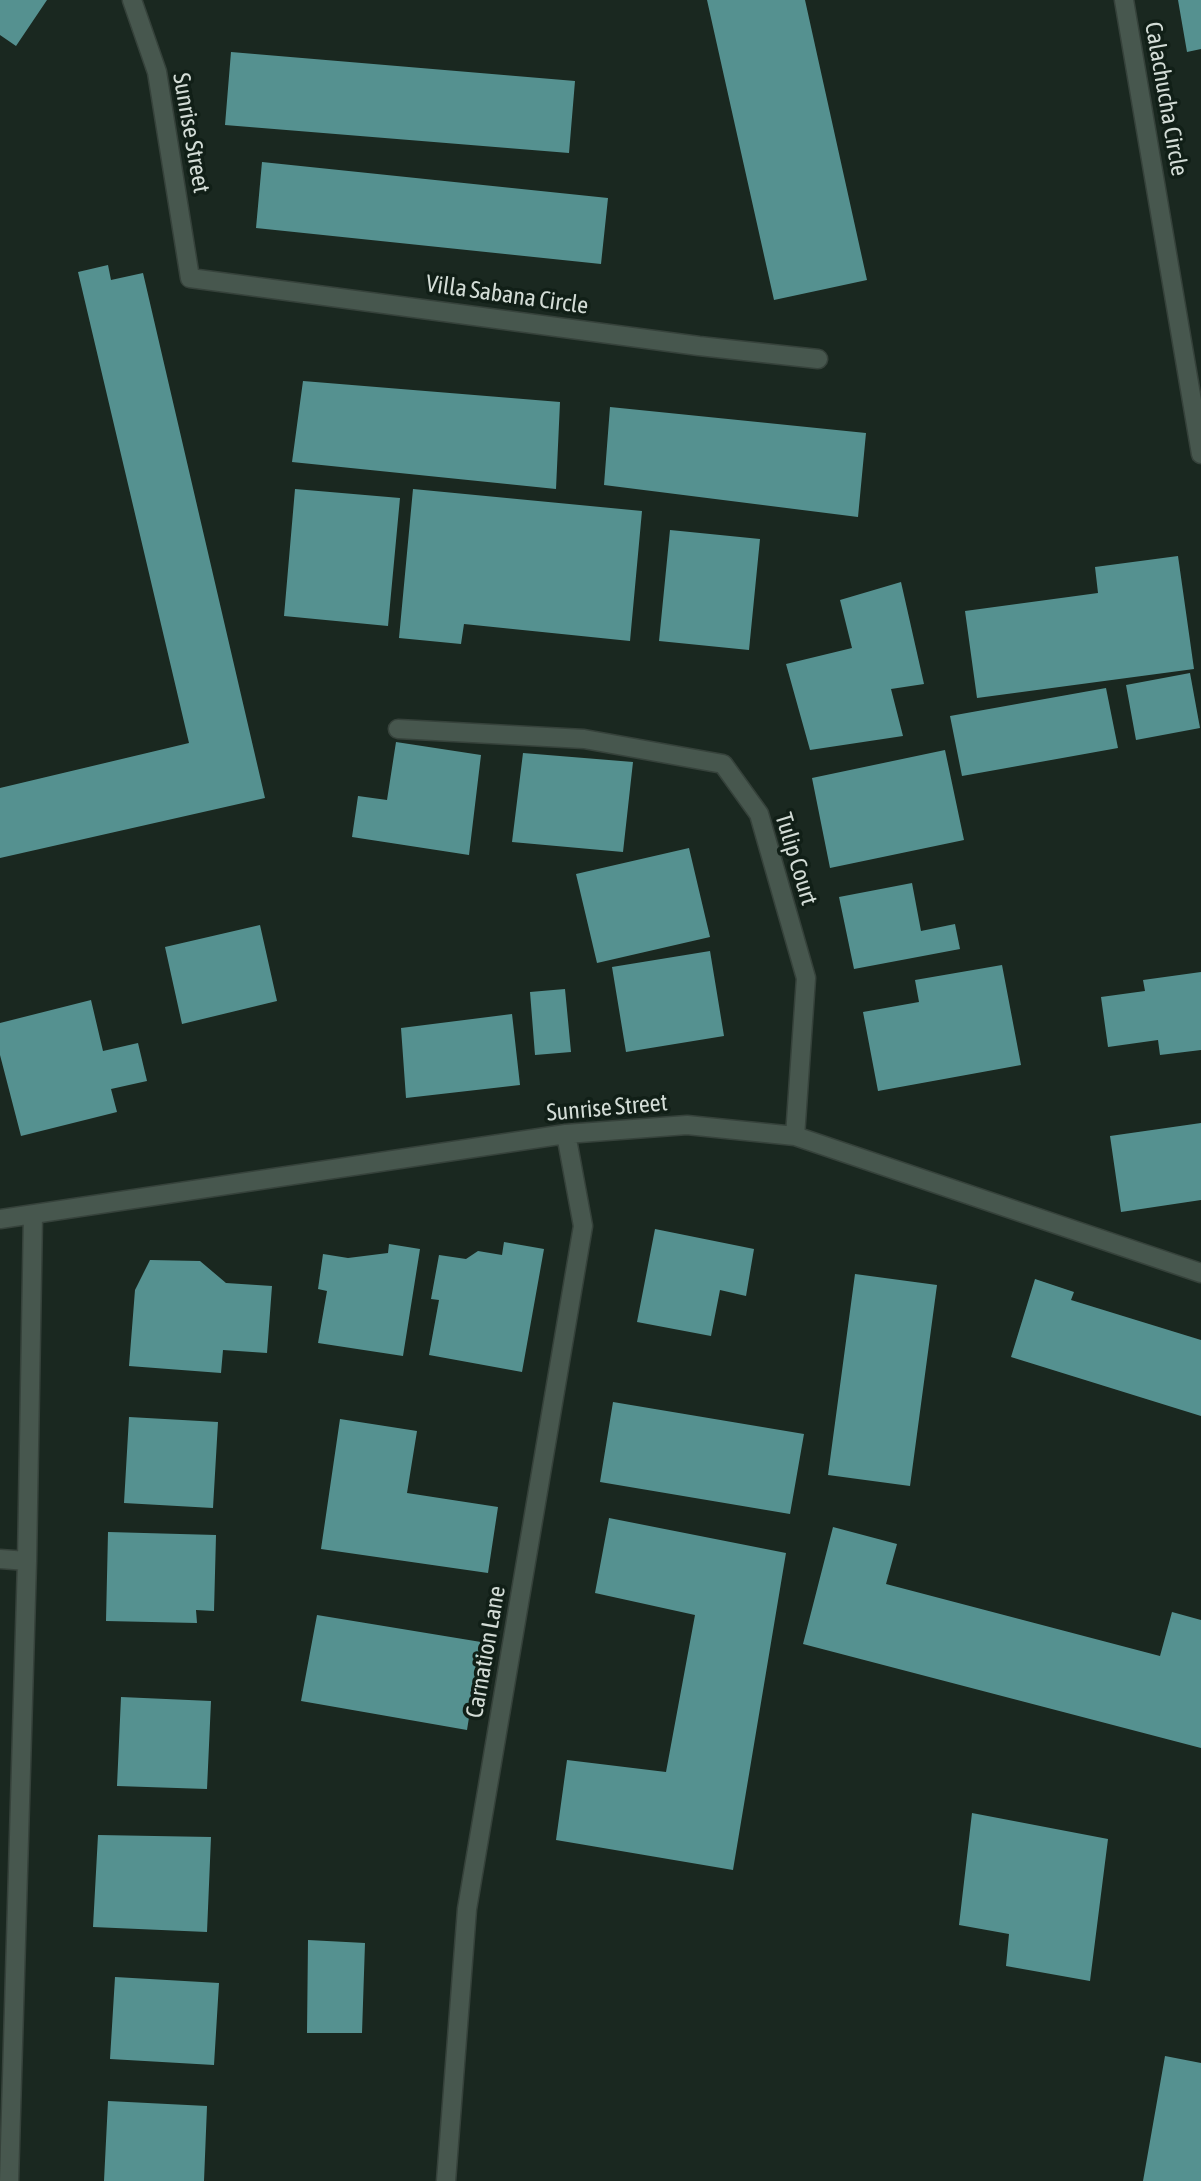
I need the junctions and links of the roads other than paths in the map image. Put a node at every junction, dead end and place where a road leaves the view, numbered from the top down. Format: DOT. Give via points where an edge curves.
graph roads {
  1 [pos="132,0"];
  2 [pos="1124,0"];
  3 [pos="190,278"];
  4 [pos="818,359"];
  5 [pos="1201,454"];
  6 [pos="398,729"];
  7 [pos="566,1134"];
  8 [pos="795,1136"];
  9 [pos="33,1215"];
  10 [pos="0,1219"];
  11 [pos="1201,1273"];
  12 [pos="0,1559"];
  13 [pos="27,1561"];
  14 [pos="9,2181"];
  15 [pos="446,2181"];
  1 -- 3 [label="street, Sunrise Street" via="157,72"];
  2 -- 5 [label="street, Calachucha Circle"];
  3 -- 4 [label="street, Villa Sabana Circle"];
  6 -- 8 [label="street, Tulip Court" via="584,739 723,764 758,814 806,978"];
  7 -- 8 [label="street, Sunrise Street" via="687,1125"];
  7 -- 9 [label="street, Sunrise Street"];
  7 -- 15 [label="street, Carnation Lane" via="583,1226 467,1909"];
  8 -- 11 [label="street, Sunrise Street"];
  9 -- 10 [label="street, Sunrise Street"];
  9 -- 13 [label="street"];
  12 -- 13 [label="street"];
  13 -- 14 [label="street"];
}
